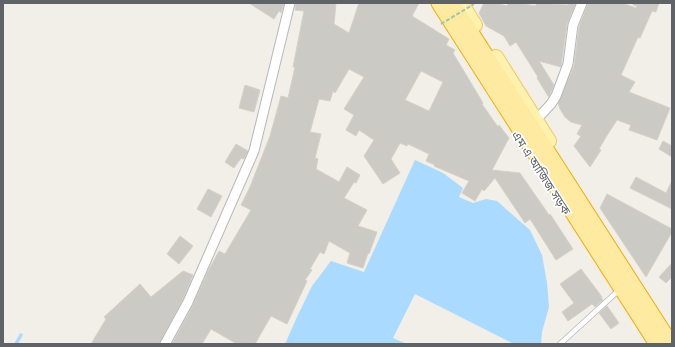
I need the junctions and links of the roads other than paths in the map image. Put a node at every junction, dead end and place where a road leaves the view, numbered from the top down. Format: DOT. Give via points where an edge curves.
graph roads {
  1 [pos="290,3"];
  2 [pos="431,3"];
  3 [pos="439,3"];
  4 [pos="452,3"];
  5 [pos="582,3"];
  6 [pos="467,4"];
  7 [pos="536,120"];
  8 [pos="617,292"];
  9 [pos="672,334"];
  10 [pos="165,344"];
  11 [pos="560,344"];
  12 [pos="650,344"];
  13 [pos="658,344"];
  14 [pos="672,344"];
  1 -- 10 [label="street" via="254,151 188,302"];
  2 -- 8 [label="main road, এম এ আজিজ সড়ক"];
  3 -- 13 [label="highway"];
  4 -- 14 [label="highway"];
  5 -- 7 [label="street" via="573,25 568,64 556,96"];
  6 -- 7 [label="main road, এম এ আজিজ সড়ক"];
  7 -- 9 [label="main road, এম এ আজিজ সড়ক"];
  8 -- 11 [label="lane"];
  8 -- 12 [label="main road, এম এ আজিজ সড়ক"];
}
